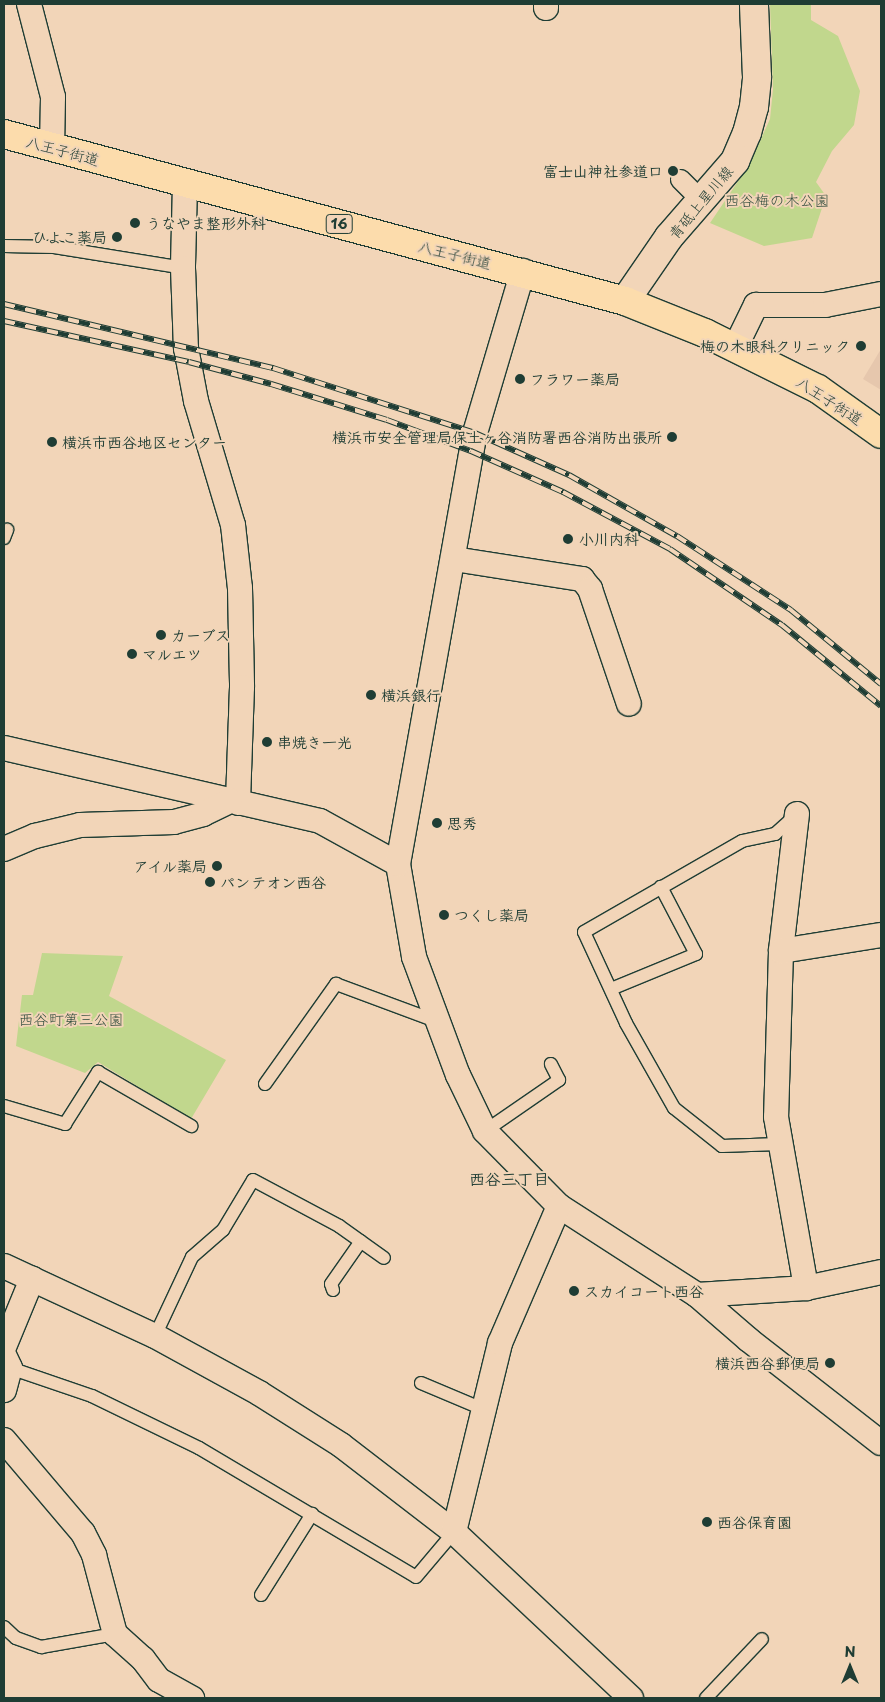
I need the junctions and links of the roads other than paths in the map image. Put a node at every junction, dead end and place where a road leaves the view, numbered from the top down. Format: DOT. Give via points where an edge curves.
graph roads {
  1 [pos="29,4"];
  2 [pos="754,4"];
  3 [pos="4,134"];
  4 [pos="52,147"];
  5 [pos="680,179"];
  6 [pos="185,184"];
  7 [pos="700,199"];
  8 [pos="4,246"];
  9 [pos="183,268"];
  10 [pos="523,272"];
  11 [pos="881,294"];
  12 [pos="625,301"];
  13 [pos="735,348"];
  14 [pos="881,434"];
  15 [pos="454,559"];
  16 [pos="629,704"];
  17 [pos="4,748"];
  18 [pos="234,802"];
  19 [pos="797,814"];
  20 [pos="4,849"];
  21 [pos="398,864"];
  22 [pos="661,887"];
  23 [pos="881,935"];
  24 [pos="781,952"];
  25 [pos="612,989"];
  26 [pos="438,1022"];
  27 [pos="551,1064"];
  28 [pos="265,1084"];
  29 [pos="4,1106"];
  30 [pos="191,1126"];
  31 [pos="484,1130"];
  32 [pos="779,1144"];
  33 [pos="559,1206"];
  34 [pos="361,1241"];
  35 [pos="384,1258"];
  36 [pos="4,1266"];
  37 [pos="881,1272"];
  38 [pos="32,1279"];
  39 [pos="806,1288"];
  40 [pos="333,1290"];
  41 [pos="697,1295"];
  42 [pos="154,1336"];
  43 [pos="5,1365"];
  44 [pos="421,1383"];
  45 [pos="483,1409"];
  46 [pos="4,1440"];
  47 [pos="881,1443"];
  48 [pos="312,1514"];
  49 [pos="454,1532"];
  50 [pos="261,1595"];
  51 [pos="4,1627"];
  52 [pos="115,1634"];
  53 [pos="762,1639"];
  54 [pos="192,1698"];
  55 [pos="631,1698"];
  56 [pos="706,1698"];
  1 -- 4 [label="street" via="53,97"];
  2 -- 7 [label="main road, 青砥上星川線" via="757,78 747,133 735,161"];
  3 -- 4 [label="highway, 八王子街道 / 16"];
  4 -- 6 [label="highway, 八王子街道 / 16"];
  5 -- 7 [label="street"];
  6 -- 9 [label="street"];
  6 -- 10 [label="highway, 八王子街道 / 16"];
  7 -- 12 [label="main road, 青砥上星川線"];
  8 -- 9 [label="lane" via="54,247"];
  9 -- 18 [label="street" via="186,348 196,401 234,525 240,588 242,687"];
  10 -- 12 [label="highway, 八王子街道 / 16"];
  10 -- 15 [label="street" via="478,417"];
  11 -- 13 [label="street" via="826,305 756,305"];
  12 -- 13 [label="highway, 八王子街道 / 16"];
  13 -- 14 [label="highway, 八王子街道 / 16" via="818,389"];
  15 -- 16 [label="street" via="582,579 590,589"];
  15 -- 21 [label="street"];
  17 -- 18 [label="street"];
  18 -- 20 [label="street" via="174,822 80,825 35,836"];
  18 -- 21 [label="street" via="320,821"];
  19 -- 22 [label="lane" via="775,834 742,840"];
  19 -- 24 [label="street"];
  21 -- 26 [label="street" via="414,957"];
  22 -- 25 [label="lane" via="584,932"];
  22 -- 25 [label="lane" via="696,954"];
  23 -- 24 [label="street"];
  24 -- 32 [label="street" via="776,1117"];
  25 -- 32 [label="lane" via="626,1023 674,1108 722,1146"];
  26 -- 28 [label="lane" via="336,984"];
  26 -- 31 [label="street"];
  27 -- 31 [label="lane" via="559,1080"];
  29 -- 30 [label="lane" via="66,1124 98,1072"];
  31 -- 33 [label="street"];
  32 -- 39 [label="street"];
  33 -- 41 [label="street"];
  33 -- 45 [label="street" via="500,1343"];
  34 -- 35 [label="lane"];
  34 -- 40 [label="lane" via="331,1284"];
  34 -- 42 [label="lane" via="253,1180 223,1230 192,1257"];
  36 -- 38 [label="street"];
  37 -- 39 [label="street"];
  38 -- 42 [label="street"];
  38 -- 43 [label="street"];
  39 -- 41 [label="street"];
  41 -- 47 [label="street"];
  42 -- 49 [label="street" via="259,1393 341,1445"];
  43 -- 48 [label="lane" via="92,1396 199,1448"];
  44 -- 45 [label="lane"];
  45 -- 49 [label="street" via="463,1507"];
  46 -- 52 [label="street" via="83,1533 94,1555"];
  48 -- 49 [label="lane" via="416,1577"];
  48 -- 50 [label="lane"];
  49 -- 55 [label="street"];
  51 -- 52 [label="lane" via="16,1638 41,1647"];
  52 -- 54 [label="street" via="143,1659 159,1680"];
  53 -- 56 [label="lane"];
}
